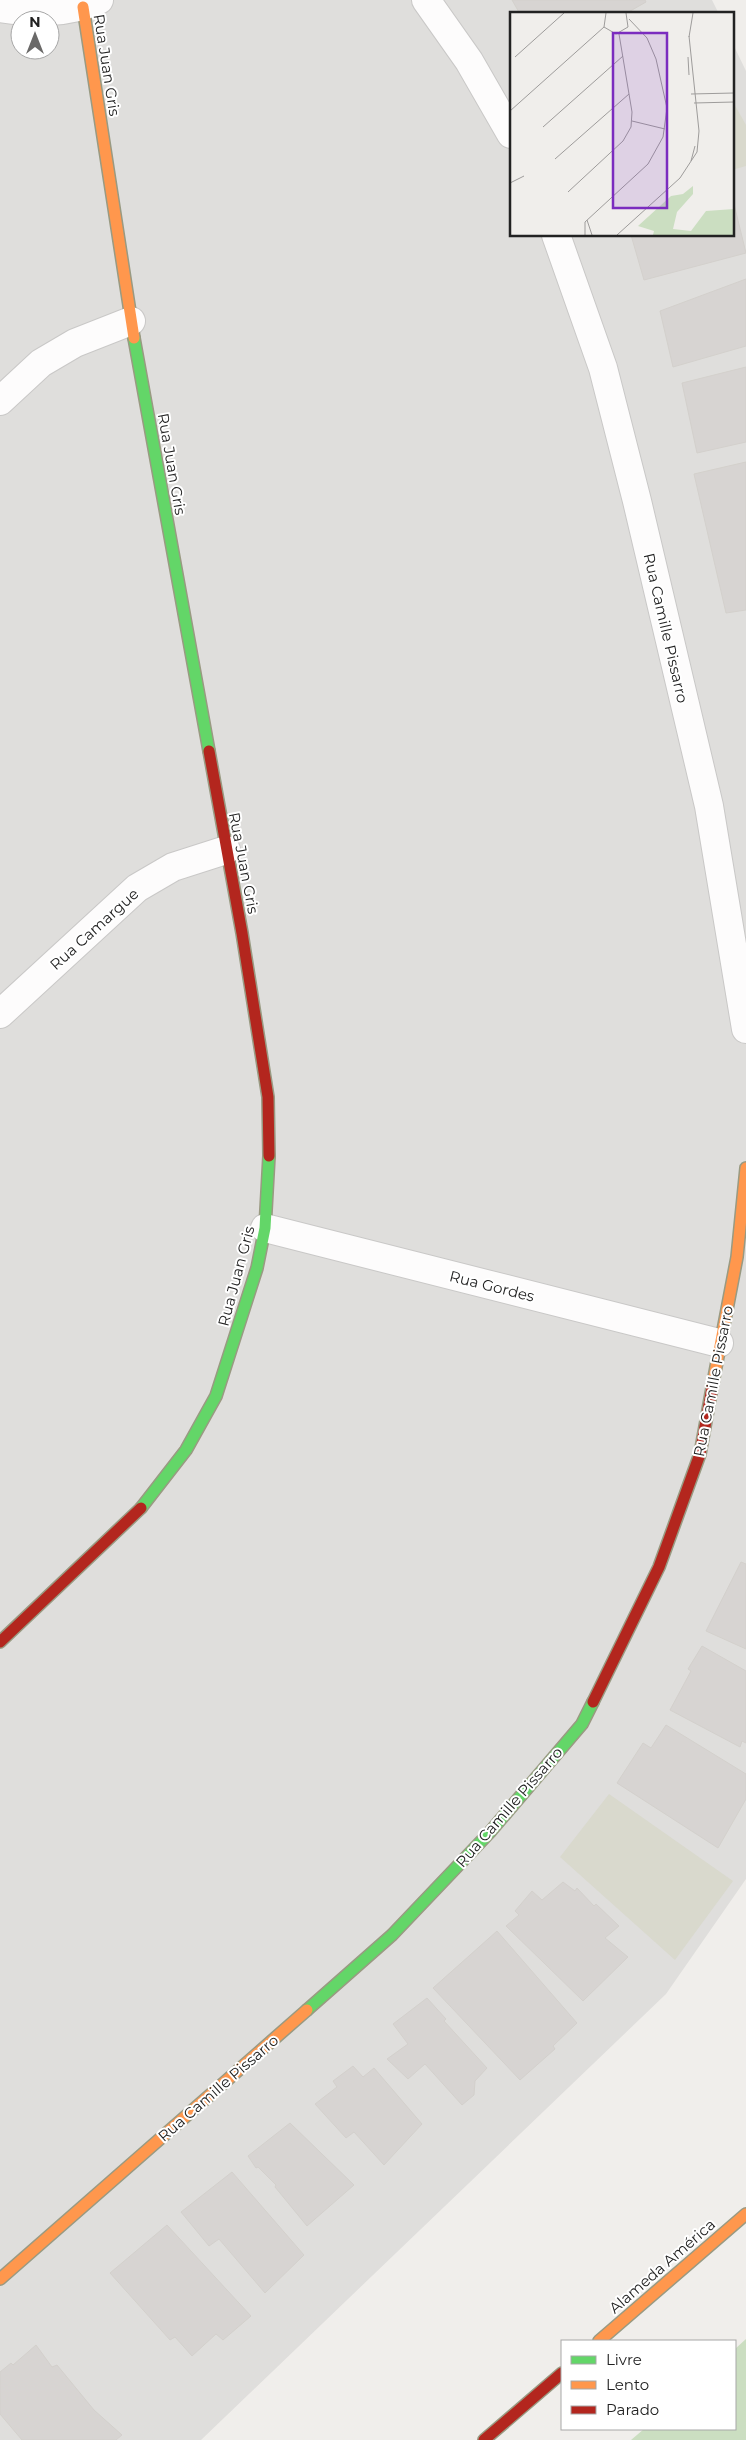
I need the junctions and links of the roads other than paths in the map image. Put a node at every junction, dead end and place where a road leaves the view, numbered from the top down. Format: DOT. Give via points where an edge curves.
graph roads {
  1 [pos="426,0"];
  2 [pos="91,4"];
  3 [pos="0,8"];
  4 [pos="510,132"];
  5 [pos="556,236"];
  6 [pos="131,321"];
  7 [pos="0,400"];
  8 [pos="226,850"];
  9 [pos="0,1014"];
  10 [pos="746,1029"];
  11 [pos="746,1168"];
  12 [pos="266,1228"];
  13 [pos="720,1343"];
  14 [pos="0,1642"];
  15 [pos="746,2214"];
  16 [pos="0,2280"];
  17 [pos="599,2340"];
  18 [pos="561,2373"];
  19 [pos="484,2440"];
  1 -- 4 [label="street" via="468,61"];
  2 -- 3 [label="street" via="34,13"];
  2 -- 6 [label="street, Rua Juan Gris"];
  5 -- 10 [label="street, Rua Camille Pissarro" via="603,368 637,501 709,806"];
  6 -- 7 [label="street" via="75,343 41,363"];
  6 -- 8 [label="street, Rua Juan Gris"];
  8 -- 9 [label="street, Rua Camargue" via="174,867 137,888"];
  8 -- 12 [label="street, Rua Juan Gris" via="268,1097"];
  11 -- 13 [label="street, Rua Camille Pissarro" via="737,1257"];
  12 -- 13 [label="street, Rua Gordes"];
  12 -- 14 [label="street, Rua Juan Gris" via="257,1268 216,1396 186,1450 141,1508"];
  13 -- 16 [label="street, Rua Camille Pissarro" via="700,1454 659,1566 582,1724 490,1832 392,1936"];
  15 -- 17 [label="street, Alameda América"];
  18 -- 19 [label="street"];
}
